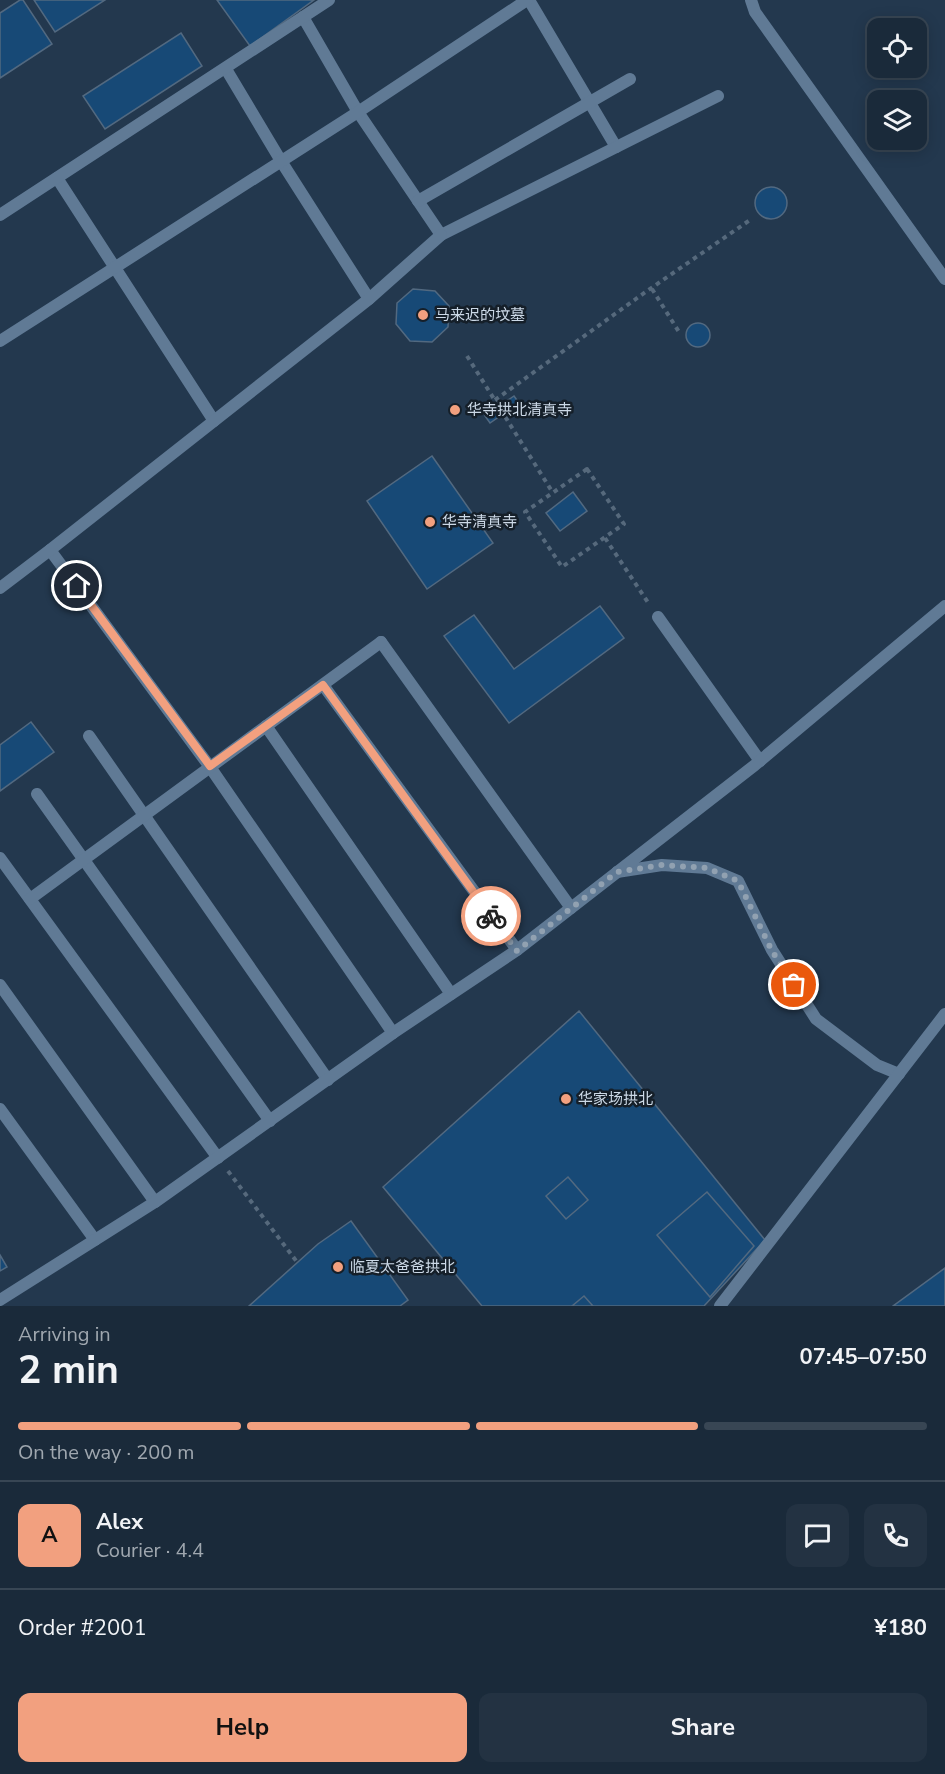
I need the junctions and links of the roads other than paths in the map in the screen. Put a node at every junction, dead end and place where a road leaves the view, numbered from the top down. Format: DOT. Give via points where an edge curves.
graph roads {
  1 [pos="329,0"];
  2 [pos="528,0"];
  3 [pos="751,0"];
  4 [pos="303,18"];
  5 [pos="226,69"];
  6 [pos="630,79"];
  7 [pos="718,96"];
  8 [pos="589,103"];
  9 [pos="358,112"];
  10 [pos="616,147"];
  11 [pos="281,161"];
  12 [pos="57,178"];
  13 [pos="418,201"];
  14 [pos="0,215"];
  15 [pos="441,235"];
  16 [pos="114,267"];
  17 [pos="945,279"];
  18 [pos="369,299"];
  19 [pos="0,341"];
  20 [pos="214,421"];
  21 [pos="50,550"];
  22 [pos="0,588"];
  23 [pos="945,606"];
  24 [pos="658,617"];
  25 [pos="323,685"];
  26 [pos="266,726"];
  27 [pos="89,736"];
  28 [pos="760,761"];
  29 [pos="210,766"];
  30 [pos="37,794"];
  31 [pos="144,815"];
  32 [pos="0,858"];
  33 [pos="84,860"];
  34 [pos="617,872"];
  35 [pos="30,899"];
  36 [pos="572,908"];
  37 [pos="517,951"];
  38 [pos="0,985"];
  39 [pos="451,994"];
  40 [pos="945,1014"];
  41 [pos="393,1033"];
  42 [pos="899,1074"];
  43 [pos="328,1080"];
  44 [pos="0,1109"];
  45 [pos="270,1121"];
  46 [pos="218,1158"];
  47 [pos="155,1202"];
  48 [pos="95,1240"];
  49 [pos="0,1300"];
  50 [pos="720,1306"];
  1 -- 4 [label="street"];
  2 -- 8 [label="street"];
  2 -- 9 [label="street"];
  3 -- 17 [label="street" via="754,12"];
  4 -- 5 [label="street"];
  4 -- 9 [label="street"];
  5 -- 11 [label="street"];
  5 -- 12 [label="street"];
  6 -- 8 [label="street"];
  7 -- 10 [label="street"];
  8 -- 10 [label="street"];
  8 -- 13 [label="street"];
  9 -- 11 [label="street"];
  9 -- 13 [label="street"];
  10 -- 15 [label="street"];
  11 -- 16 [label="street"];
  11 -- 18 [label="street"];
  12 -- 14 [label="street"];
  12 -- 16 [label="street"];
  13 -- 15 [label="street"];
  15 -- 18 [label="street"];
  16 -- 19 [label="street"];
  16 -- 20 [label="street"];
  18 -- 20 [label="street"];
  20 -- 21 [label="street"];
  21 -- 22 [label="street"];
  21 -- 29 [label="street"];
  23 -- 28 [label="street"];
  24 -- 28 [label="street"];
  25 -- 26 [label="street"];
  25 -- 36 [label="street" via="381,642"];
  25 -- 37 [label="street"];
  26 -- 29 [label="street"];
  26 -- 39 [label="street"];
  27 -- 31 [label="street"];
  28 -- 34 [label="street"];
  29 -- 31 [label="street"];
  29 -- 41 [label="street"];
  30 -- 33 [label="street"];
  31 -- 33 [label="street"];
  31 -- 43 [label="street"];
  32 -- 35 [label="street"];
  33 -- 35 [label="street"];
  33 -- 45 [label="street"];
  34 -- 36 [label="street"];
  34 -- 42 [label="street" via="662,865 707,868 738,881 772,951 816,1019 877,1065"];
  35 -- 46 [label="street"];
  36 -- 37 [label="street"];
  37 -- 39 [label="street"];
  38 -- 47 [label="street"];
  39 -- 41 [label="street"];
  40 -- 42 [label="street"];
  41 -- 43 [label="street"];
  42 -- 50 [label="street"];
  43 -- 45 [label="street"];
  44 -- 48 [label="street"];
  45 -- 46 [label="street"];
  46 -- 47 [label="street"];
  47 -- 48 [label="street"];
  48 -- 49 [label="street"];
}
